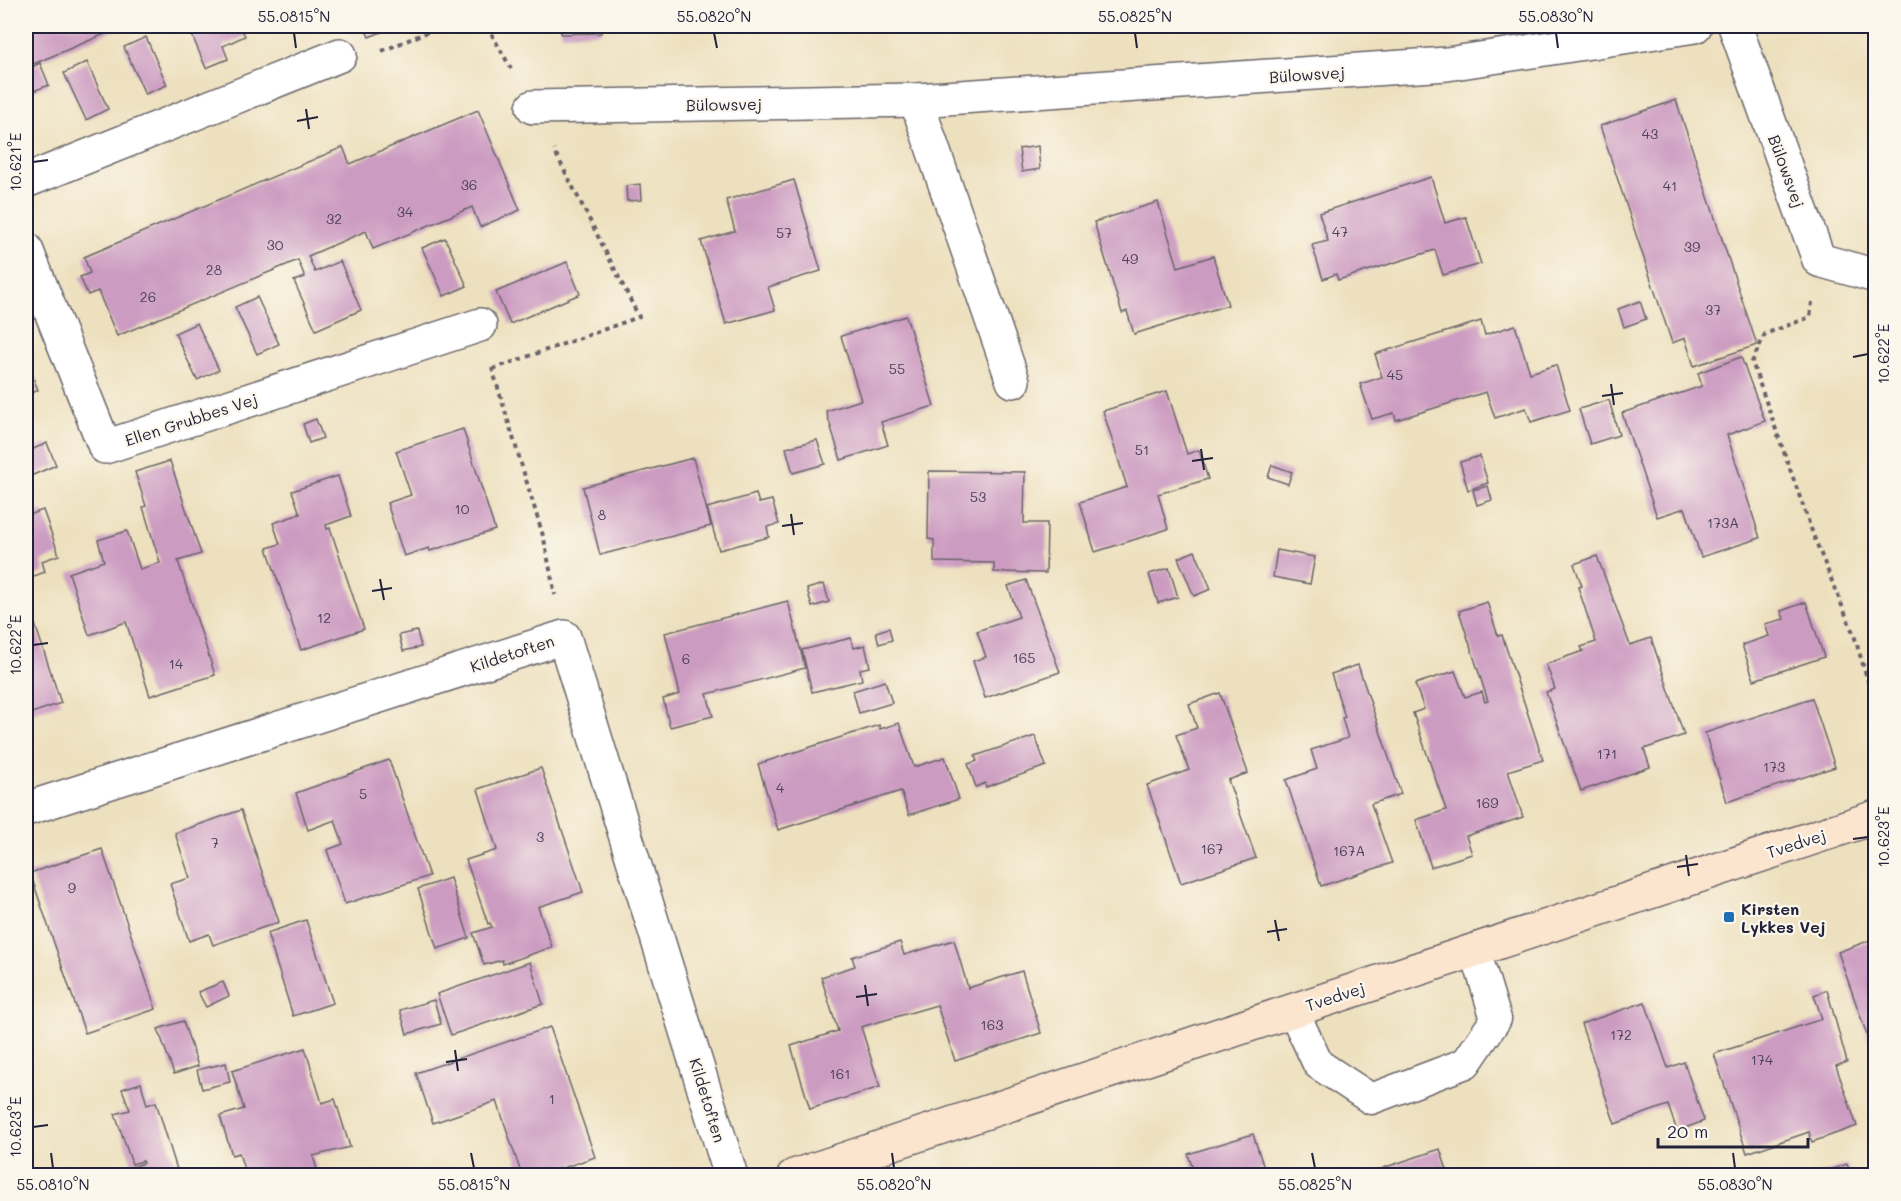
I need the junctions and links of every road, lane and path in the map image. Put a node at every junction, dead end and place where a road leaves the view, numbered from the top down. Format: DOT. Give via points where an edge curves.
graph roads {
  1 [pos="441,26"];
  2 [pos="487,26"];
  3 [pos="1695,26"];
  4 [pos="1735,26"];
  5 [pos="340,55"];
  6 [pos="916,100"];
  7 [pos="533,107"];
  8 [pos="26,181"];
  9 [pos="26,249"];
  10 [pos="1819,260"];
  11 [pos="1875,276"];
  12 [pos="480,325"];
  13 [pos="493,369"];
  14 [pos="1013,381"];
  15 [pos="564,637"];
  16 [pos="1875,708"];
  17 [pos="26,809"];
  18 [pos="1875,817"];
  19 [pos="1475,950"];
  20 [pos="1293,1010"];
  21 [pos="731,1176"];
  22 [pos="794,1176"];
  1 -- 5 [label="path" via="369,57"];
  2 -- 7 [label="path"];
  3 -- 6 [label="street, Bülowsvej" via="1447,64"];
  4 -- 10 [label="street, Bülowsvej"];
  5 -- 8 [label="street"];
  6 -- 7 [label="street, Bülowsvej"];
  6 -- 14 [label="street"];
  7 -- 13 [label="path" via="639,317"];
  9 -- 12 [label="street, Ellen Grubbes Vej" via="105,447"];
  10 -- 11 [label="street"];
  10 -- 16 [label="path" via="1810,317 1765,334 1752,363 1814,537 1854,635"];
  12 -- 13 [label="path"];
  13 -- 15 [label="path" via="544,539"];
  15 -- 17 [label="street, Kildetoften"];
  15 -- 21 [label="street, Kildetoften"];
  18 -- 19 [label="street, Tvedvej"];
  19 -- 20 [label="street, Tvedvej"];
  19 -- 20 [label="lane" via="1496,1019 1466,1063 1371,1099 1318,1064"];
  20 -- 22 [label="street, Tvedvej"];
}
